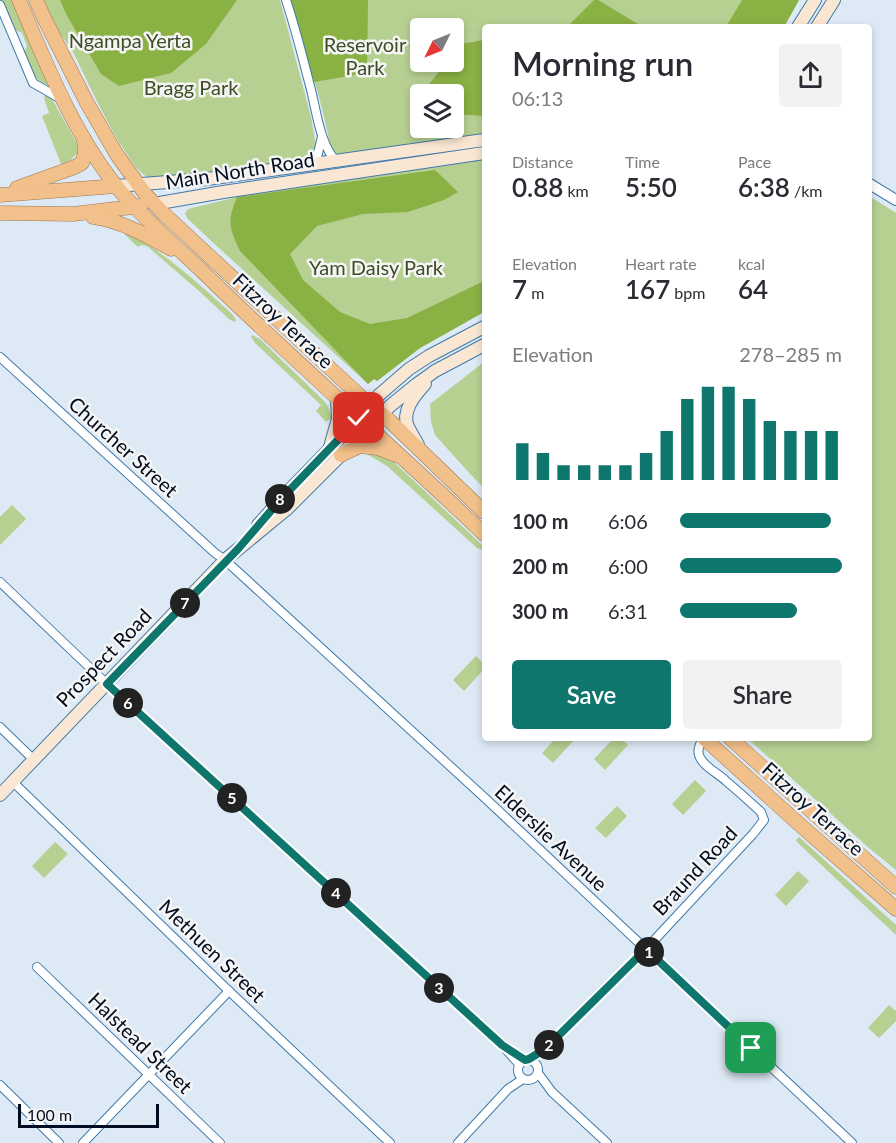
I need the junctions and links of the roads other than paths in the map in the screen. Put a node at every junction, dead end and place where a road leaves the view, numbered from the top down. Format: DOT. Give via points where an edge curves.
graph roads {
  1 [pos="19,0"];
  2 [pos="36,0"];
  3 [pos="286,0"];
  4 [pos="815,0"];
  5 [pos="834,0"];
  6 [pos="0,5"];
  7 [pos="800,24"];
  8 [pos="819,24"];
  9 [pos="65,102"];
  10 [pos="323,136"];
  11 [pos="84,139"];
  12 [pos="482,140"];
  13 [pos="482,153"];
  14 [pos="337,162"];
  15 [pos="315,165"];
  16 [pos="138,185"];
  17 [pos="872,185"];
  18 [pos="116,186"];
  19 [pos="0,194"];
  20 [pos="896,200"];
  21 [pos="154,204"];
  22 [pos="135,208"];
  23 [pos="0,213"];
  24 [pos="73,214"];
  25 [pos="191,260"];
  26 [pos="264,307"];
  27 [pos="252,320"];
  28 [pos="482,328"];
  29 [pos="482,346"];
  30 [pos="0,357"];
  31 [pos="435,371"];
  32 [pos="337,399"];
  33 [pos="370,404"];
  34 [pos="382,414"];
  35 [pos="364,422"];
  36 [pos="421,450"];
  37 [pos="336,452"];
  38 [pos="406,459"];
  39 [pos="482,510"];
  40 [pos="482,532"];
  41 [pos="225,560"];
  42 [pos="0,582"];
  43 [pos="107,684"];
  44 [pos="0,727"];
  45 [pos="702,741"];
  46 [pos="707,741"];
  47 [pos="733,741"];
  48 [pos="750,756"];
  49 [pos="34,760"];
  50 [pos="13,782"];
  51 [pos="0,795"];
  52 [pos="799,824"];
  53 [pos="896,887"];
  54 [pos="896,909"];
  55 [pos="646,949"];
  56 [pos="37,967"];
  57 [pos="229,991"];
  58 [pos="545,1049"];
  59 [pos="522,1064"];
  60 [pos="538,1070"];
  61 [pos="149,1075"];
  62 [pos="527,1079"];
  63 [pos="0,1085"];
  64 [pos="508,1089"];
  65 [pos="552,1092"];
  66 [pos="59,1143"];
  67 [pos="83,1143"];
  68 [pos="220,1143"];
  69 [pos="390,1143"];
  70 [pos="458,1143"];
  71 [pos="607,1143"];
  72 [pos="852,1143"];
  1 -- 9 [label="highway, Fitzroy Terrace"];
  2 -- 16 [label="highway, Fitzroy Terrace" via="87,103"];
  3 -- 10 [label="street"];
  4 -- 7 [label="main road"];
  5 -- 8 [label="main road"];
  6 -- 9 [label="street" via="33,83"];
  9 -- 11 [label="highway, Fitzroy Terrace"];
  10 -- 14 [label="street"];
  10 -- 15 [label="street"];
  11 -- 18 [label="highway, Fitzroy Terrace"];
  11 -- 19 [label="highway" via="82,163"];
  12 -- 14 [label="main road, Main North Road"];
  13 -- 21 [label="main road, Main North Road"];
  14 -- 15 [label="main road, Main North Road"];
  15 -- 16 [label="main road, Main North Road"];
  16 -- 18 [label="main road, Main North Road"];
  16 -- 21 [label="highway, Fitzroy Terrace"];
  17 -- 20 [label="street"];
  18 -- 19 [label="highway, Main North Road"];
  18 -- 22 [label="highway, Fitzroy Terrace"];
  21 -- 22 [label="highway, Main North Road"];
  21 -- 26 [label="highway, Fitzroy Terrace"];
  22 -- 24 [label="highway, Main North Road"];
  22 -- 25 [label="highway, Fitzroy Terrace"];
  23 -- 24 [label="highway, Main North Road"];
  24 -- 25 [label="highway" via="125,225"];
  25 -- 27 [label="highway, Fitzroy Terrace"];
  26 -- 27 [label="highway"];
  26 -- 33 [label="highway, Fitzroy Terrace"];
  27 -- 32 [label="highway, Fitzroy Terrace"];
  28 -- 33 [label="main road, Prospect Road" via="429,356"];
  29 -- 31 [label="main road, Prospect Road"];
  30 -- 41 [label="street, Churcher Street"];
  31 -- 34 [label="main road, Prospect Road"];
  31 -- 36 [label="main road" via="406,415 407,425"];
  32 -- 35 [label="highway, Fitzroy Terrace"];
  32 -- 37 [label="main road"];
  33 -- 34 [label="highway, Fitzroy Terrace"];
  33 -- 35 [label="main road, Prospect Road"];
  34 -- 35 [label="main road, Prospect Road"];
  34 -- 36 [label="highway, Fitzroy Terrace"];
  35 -- 37 [label="main road, Prospect Road"];
  35 -- 38 [label="highway, Fitzroy Terrace"];
  36 -- 39 [label="highway, Fitzroy Terrace"];
  37 -- 38 [label="highway" via="367,446"];
  37 -- 41 [label="main road, Prospect Road" via="288,508"];
  38 -- 40 [label="highway, Fitzroy Terrace"];
  41 -- 43 [label="main road, Prospect Road"];
  41 -- 55 [label="street, Elderslie Avenue"];
  42 -- 43 [label="street"];
  43 -- 49 [label="main road, Prospect Road"];
  43 -- 59 [label="street"];
  44 -- 49 [label="street"];
  45 -- 55 [label="street, Braund Road" via="698,752 704,764 761,812 764,820"];
  46 -- 52 [label="highway, Fitzroy Terrace"];
  47 -- 48 [label="highway, Fitzroy Terrace"];
  48 -- 52 [label="highway" via="768,784 799,812"];
  48 -- 53 [label="highway, Fitzroy Terrace"];
  49 -- 50 [label="main road, Prospect Road"];
  50 -- 51 [label="main road, Prospect Road"];
  50 -- 57 [label="street, Methuen Street"];
  52 -- 54 [label="highway, Fitzroy Terrace"];
  55 -- 58 [label="street, Braund Road"];
  55 -- 72 [label="street, Elderslie Avenue"];
  56 -- 61 [label="street, Halstead Street"];
  57 -- 61 [label="street"];
  57 -- 69 [label="street, Methuen Street"];
  58 -- 59 [label="street, Braund Road"];
  58 -- 60 [label="street, Braund Road"];
  59 -- 60 [label="street" via="534,1062"];
  59 -- 62 [label="street"];
  59 -- 64 [label="street"];
  60 -- 62 [label="street, Braund Road" via="534,1078"];
  60 -- 65 [label="street"];
  61 -- 67 [label="street"];
  61 -- 68 [label="street, Halstead Street"];
  62 -- 64 [label="street"];
  62 -- 65 [label="street"];
  63 -- 66 [label="street"];
  64 -- 70 [label="street"];
  65 -- 71 [label="street"];
}
